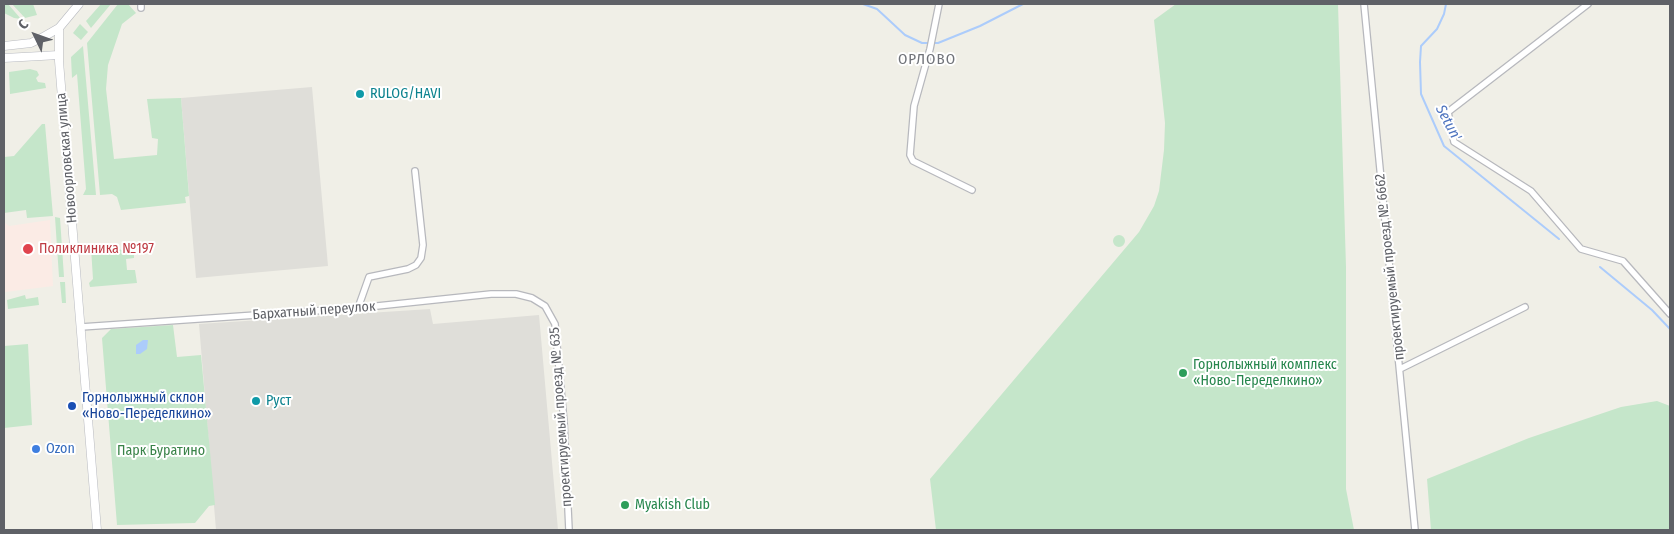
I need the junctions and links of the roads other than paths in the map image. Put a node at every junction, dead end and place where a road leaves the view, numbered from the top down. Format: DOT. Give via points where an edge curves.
graph roads {
  1 [pos="80,4"];
  2 [pos="939,4"];
  3 [pos="1364,4"];
  4 [pos="1588,4"];
  5 [pos="59,28"];
  6 [pos="4,46"];
  7 [pos="59,55"];
  8 [pos="4,58"];
  9 [pos="416,171"];
  10 [pos="972,190"];
  11 [pos="545,306"];
  12 [pos="1524,307"];
  13 [pos="358,308"];
  14 [pos="1670,314"];
  15 [pos="81,327"];
  16 [pos="1400,369"];
  17 [pos="97,530"];
  18 [pos="569,530"];
  19 [pos="1415,530"];
  1 -- 5 [label="street"];
  2 -- 10 [label="street" via="914,106 910,155 913,161"];
  3 -- 16 [label="street, проектируемый проезд № 6662"];
  4 -- 14 [label="street" via="1448,112 1454,142 1531,191 1581,249 1623,261"];
  5 -- 6 [label="street" via="31,43"];
  5 -- 7 [label="street, Новоорловская улица"];
  7 -- 8 [label="street"];
  7 -- 15 [label="street, Новоорловская улица"];
  9 -- 13 [label="street" via="423,245 421,258 408,270 369,276"];
  11 -- 13 [label="street, Бархатный переулок" via="532,298 507,294"];
  11 -- 18 [label="street, проектируемый проезд № 635" via="555,324"];
  12 -- 16 [label="street"];
  13 -- 15 [label="street, Бархатный переулок"];
  15 -- 17 [label="street, Новоорловская улица"];
  16 -- 19 [label="street, проектируемый проезд № 6662"];
}
